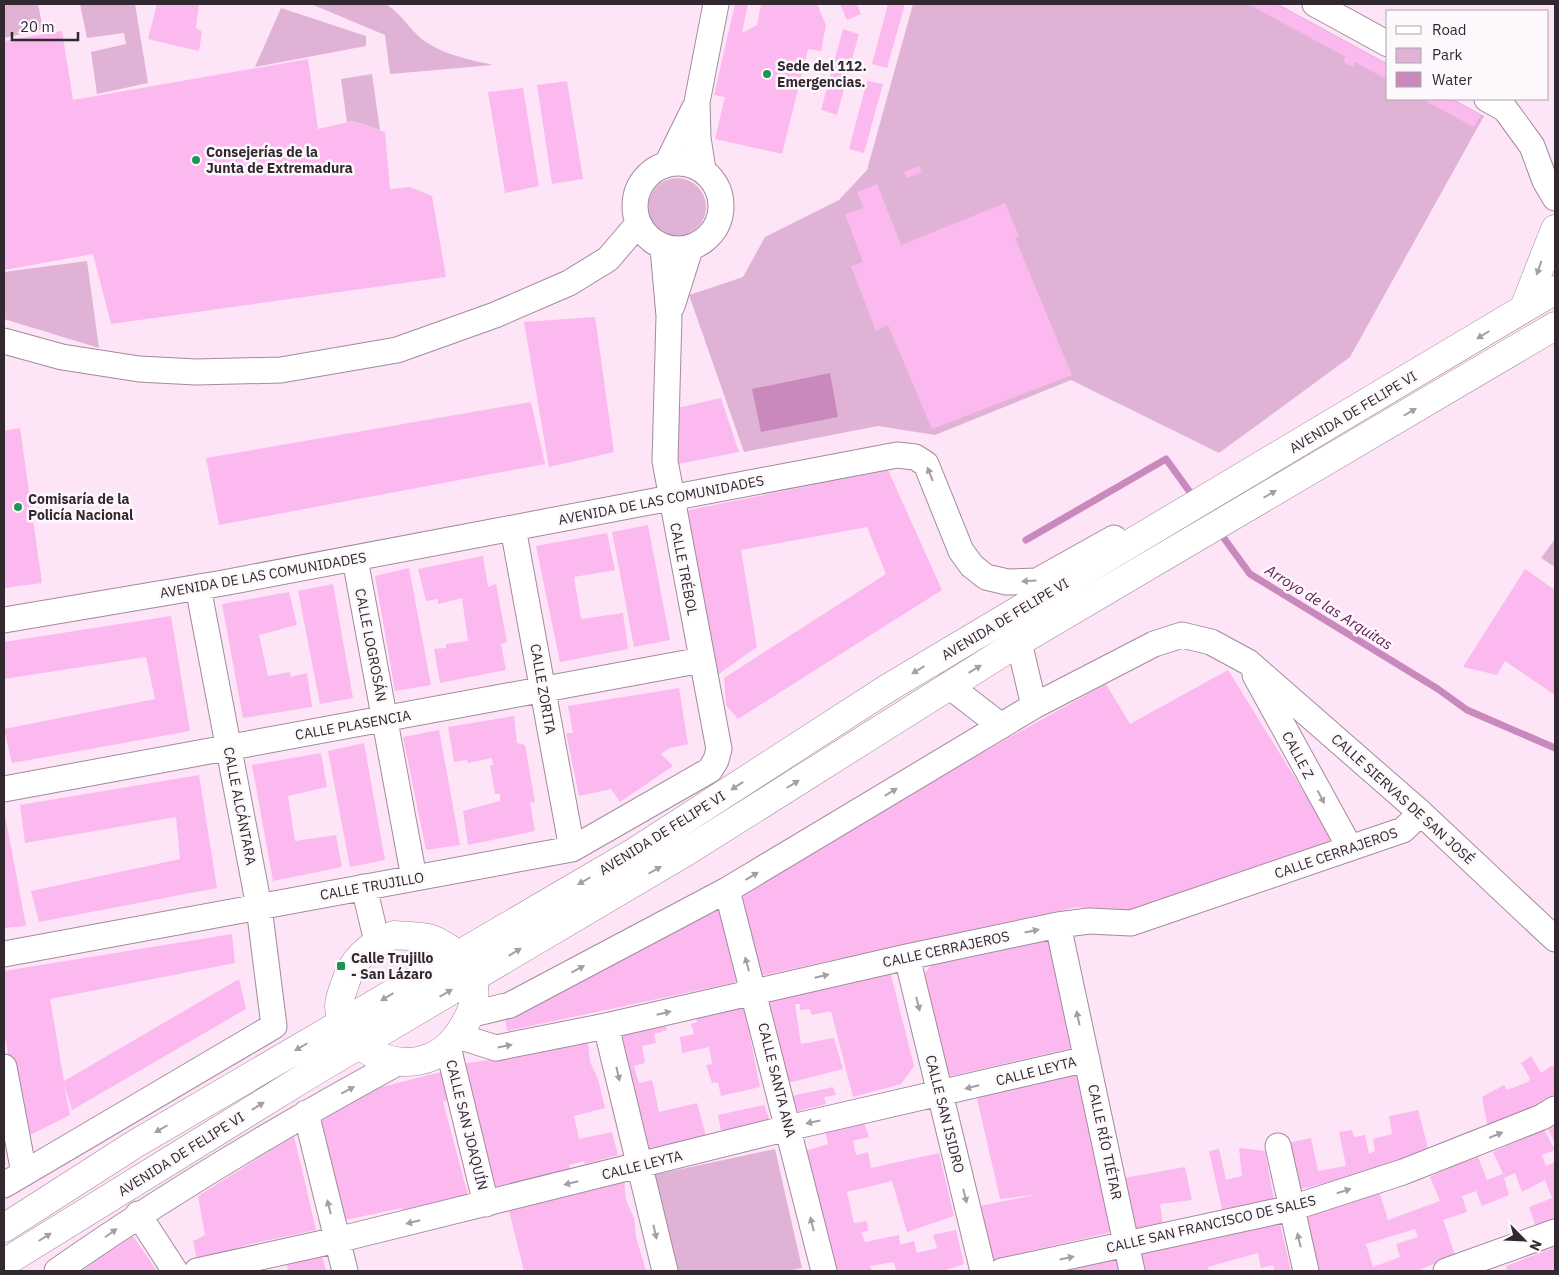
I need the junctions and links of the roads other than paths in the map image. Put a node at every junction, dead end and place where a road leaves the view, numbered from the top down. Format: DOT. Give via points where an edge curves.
graph roads {
  1 [pos="716,4"];
  2 [pos="1315,4"];
  3 [pos="1386,43"];
  4 [pos="1489,100"];
  5 [pos="697,102"];
  6 [pos="667,164"];
  7 [pos="703,170"];
  8 [pos="1555,198"];
  9 [pos="638,224"];
  10 [pos="1555,229"];
  11 [pos="659,245"];
  12 [pos="690,249"];
  13 [pos="608,259"];
  14 [pos="1555,290"];
  15 [pos="1524,308"];
  16 [pos="669,316"];
  17 [pos="1555,324"];
  18 [pos="4,341"];
  19 [pos="1221,491"];
  20 [pos="670,497"];
  21 [pos="512,528"];
  22 [pos="355,559"];
  23 [pos="198,587"];
  24 [pos="4,620"];
  25 [pos="1019,642"];
  26 [pos="702,660"];
  27 [pos="1248,662"];
  28 [pos="948,685"];
  29 [pos="543,691"];
  30 [pos="1034,706"];
  31 [pos="385,719"];
  32 [pos="1001,726"];
  33 [pos="228,748"];
  34 [pos="716,760"];
  35 [pos="4,789"];
  36 [pos="1421,813"];
  37 [pos="1350,848"];
  38 [pos="572,849"];
  39 [pos="414,878"];
  40 [pos="364,887"];
  41 [pos="727,890"];
  42 [pos="259,907"];
  43 [pos="1058,925"];
  44 [pos="1555,939"];
  45 [pos="377,942"];
  46 [pos="4,954"];
  47 [pos="459,954"];
  48 [pos="907,957"];
  49 [pos="473,977"];
  50 [pos="755,992"];
  51 [pos="344,1022"];
  52 [pos="606,1026"];
  53 [pos="458,1033"];
  54 [pos="359,1045"];
  55 [pos="1087,1059"];
  56 [pos="399,1062"];
  57 [pos="4,1067"];
  58 [pos="940,1094"];
  59 [pos="1555,1109"];
  60 [pos="306,1113"];
  61 [pos="788,1128"];
  62 [pos="1278,1146"];
  63 [pos="639,1166"];
  64 [pos="14,1179"];
  65 [pos="486,1204"];
  66 [pos="1292,1208"];
  67 [pos="138,1214"];
  68 [pos="4,1228"];
  69 [pos="1555,1232"];
  70 [pos="337,1240"];
  71 [pos="1128,1245"];
  72 [pos="4,1263"];
  73 [pos="57,1271"];
  74 [pos="175,1271"];
  75 [pos="197,1271"];
  76 [pos="345,1271"];
  77 [pos="664,1271"];
  78 [pos="824,1271"];
  79 [pos="983,1271"];
  80 [pos="1002,1271"];
  81 [pos="1132,1271"];
  82 [pos="1306,1271"];
  83 [pos="1446,1271"];
  1 -- 5 [label="street"];
  2 -- 3 [label="street"];
  4 -- 8 [label="street" via="1505,109 1532,146"];
  5 -- 6 [label="street"];
  5 -- 7 [label="street"];
  6 -- 7 [label="street" via="686,164"];
  6 -- 9 [label="street" via="645,178 638,190 635,202"];
  7 -- 12 [label="street" via="719,191 722,212 712,235"];
  9 -- 11 [label="street" via="650,240"];
  9 -- 13 [label="street"];
  10 -- 15 [label="highway, one-way"];
  11 -- 12 [label="street"];
  11 -- 13 [label="street"];
  11 -- 16 [label="street, CALLE TRÉBOL"];
  12 -- 16 [label="street, CALLE TRÉBOL"];
  13 -- 18 [label="street" via="569,283 495,316 397,350 281,370 196,372 139,369 62,357"];
  14 -- 15 [label="highway, AVENIDA DE FELIPE VI"];
  15 -- 17 [label="highway"];
  15 -- 19 [label="highway, AVENIDA DE FELIPE VI, one-way"];
  16 -- 20 [label="street, CALLE TRÉBOL" via="664,436"];
  25 -- 17 [label="highway, AVENIDA DE FELIPE VI, one-way"];
  19 -- 20 [label="street, AVENIDA DE LAS COMUNIDADES, one-way" via="1158,514 1037,581 1007,582 986,577 972,566 961,551 926,464 915,457 897,455"];
  19 -- 47 [label="highway, AVENIDA DE FELIPE VI, one-way" via="888,688 636,851"];
  20 -- 21 [label="street, AVENIDA DE LAS COMUNIDADES"];
  20 -- 26 [label="street, CALLE TRÉBOL"];
  21 -- 22 [label="street, AVENIDA DE LAS COMUNIDADES"];
  21 -- 29 [label="street, CALLE ZORITA"];
  22 -- 23 [label="street, AVENIDA DE LAS COMUNIDADES"];
  22 -- 31 [label="street, CALLE LOGROSÁN"];
  23 -- 24 [label="street, AVENIDA DE LAS COMUNIDADES"];
  23 -- 33 [label="street, CALLE ALCÁNTARA"];
  28 -- 25 [label="highway, AVENIDA DE FELIPE VI, one-way"];
  25 -- 30 [label="street"];
  26 -- 29 [label="street, CALLE PLASENCIA"];
  26 -- 34 [label="street, CALLE TRÉBOL" via="719,749"];
  27 -- 30 [label="street" via="1211,642 1182,635 1154,644"];
  27 -- 36 [label="street, CALLE SIERVAS DE SAN JOSÉ"];
  27 -- 37 [label="street, CALLE Z, one-way"];
  28 -- 32 [label="street"];
  49 -- 28 [label="highway, AVENIDA DE FELIPE VI, one-way" via="688,850"];
  29 -- 31 [label="street, CALLE PLASENCIA"];
  29 -- 38 [label="street, CALLE ZORITA"];
  30 -- 32 [label="street"];
  31 -- 33 [label="street, CALLE PLASENCIA"];
  31 -- 39 [label="street, CALLE LOGROSÁN"];
  41 -- 32 [label="street, one-way"];
  33 -- 35 [label="street, CALLE PLASENCIA"];
  33 -- 42 [label="street, CALLE ALCÁNTARA"];
  34 -- 38 [label="street, CALLE TRUJILLO" via="710,770"];
  36 -- 37 [label="street, CALLE CERRAJEROS" via="1404,830"];
  36 -- 44 [label="street, CALLE SIERVAS DE SAN JOSÉ"];
  37 -- 43 [label="street, CALLE CERRAJEROS" via="1131,924 1089,921"];
  38 -- 39 [label="street, CALLE TRUJILLO"];
  39 -- 40 [label="street, CALLE TRUJILLO"];
  40 -- 42 [label="street, CALLE TRUJILLO"];
  40 -- 45 [label="street"];
  50 -- 41 [label="street, CALLE SANTA ANA, one-way"];
  53 -- 41 [label="street, one-way"];
  42 -- 46 [label="street, CALLE TRUJILLO"];
  42 -- 64 [label="street, CALLE ALCÁNTARA" via="274,1026"];
  48 -- 43 [label="street, CALLE CERRAJEROS, one-way"];
  55 -- 43 [label="street, CALLE RÍO TIÉTAR, one-way"];
  45 -- 47 [label="highway" via="394,935 430,938"];
  45 -- 51 [label="highway" via="357,959 348,975 339,1005"];
  47 -- 49 [label="highway"];
  47 -- 51 [label="highway, AVENIDA DE FELIPE VI, one-way"];
  50 -- 48 [label="street, CALLE CERRAJEROS, one-way"];
  48 -- 58 [label="street, CALLE SAN ISIDRO, one-way"];
  49 -- 53 [label="highway" via="474,994"];
  54 -- 49 [label="highway, AVENIDA DE FELIPE VI, one-way"];
  52 -- 50 [label="street, CALLE CERRAJEROS, one-way"];
  50 -- 61 [label="street, CALLE SANTA ANA"];
  51 -- 54 [label="highway"];
  51 -- 68 [label="highway, one-way" via="135,1144"];
  53 -- 52 [label="street, CALLE CERRAJEROS, one-way" via="496,1048"];
  52 -- 63 [label="street, one-way"];
  53 -- 56 [label="highway" via="430,1058"];
  53 -- 65 [label="street, CALLE SAN JOAQUÍN"];
  54 -- 56 [label="highway" via="380,1057"];
  72 -- 54 [label="highway, AVENIDA DE FELIPE VI, one-way"];
  55 -- 58 [label="street, CALLE LEYTA, one-way"];
  55 -- 71 [label="street, CALLE RÍO TIÉTAR"];
  60 -- 56 [label="street, AVENIDA DE FELIPE VI, one-way"];
  57 -- 64 [label="street"];
  58 -- 61 [label="street, CALLE LEYTA, one-way"];
  58 -- 79 [label="street, CALLE SAN ISIDRO, one-way"];
  66 -- 59 [label="street, CALLE SAN FRANCISCO DE SALES, one-way" via="1403,1172"];
  60 -- 67 [label="street, AVENIDA DE FELIPE VI"];
  70 -- 60 [label="street, one-way"];
  61 -- 63 [label="street, CALLE LEYTA"];
  78 -- 61 [label="street, CALLE SANTA ANA, one-way"];
  62 -- 66 [label="street"];
  63 -- 65 [label="street, CALLE LEYTA, one-way"];
  63 -- 77 [label="street, one-way"];
  65 -- 70 [label="street, CALLE LEYTA, one-way"];
  66 -- 71 [label="street, CALLE SAN FRANCISCO DE SALES"];
  82 -- 66 [label="street, one-way"];
  73 -- 67 [label="street, AVENIDA DE FELIPE VI, one-way"];
  67 -- 74 [label="street"];
  69 -- 83 [label="street"];
  70 -- 75 [label="street, CALLE LEYTA"];
  70 -- 76 [label="street"];
  80 -- 71 [label="street, CALLE SAN FRANCISCO DE SALES, one-way"];
  71 -- 81 [label="street, CALLE RÍO TIÉTAR"];
}
